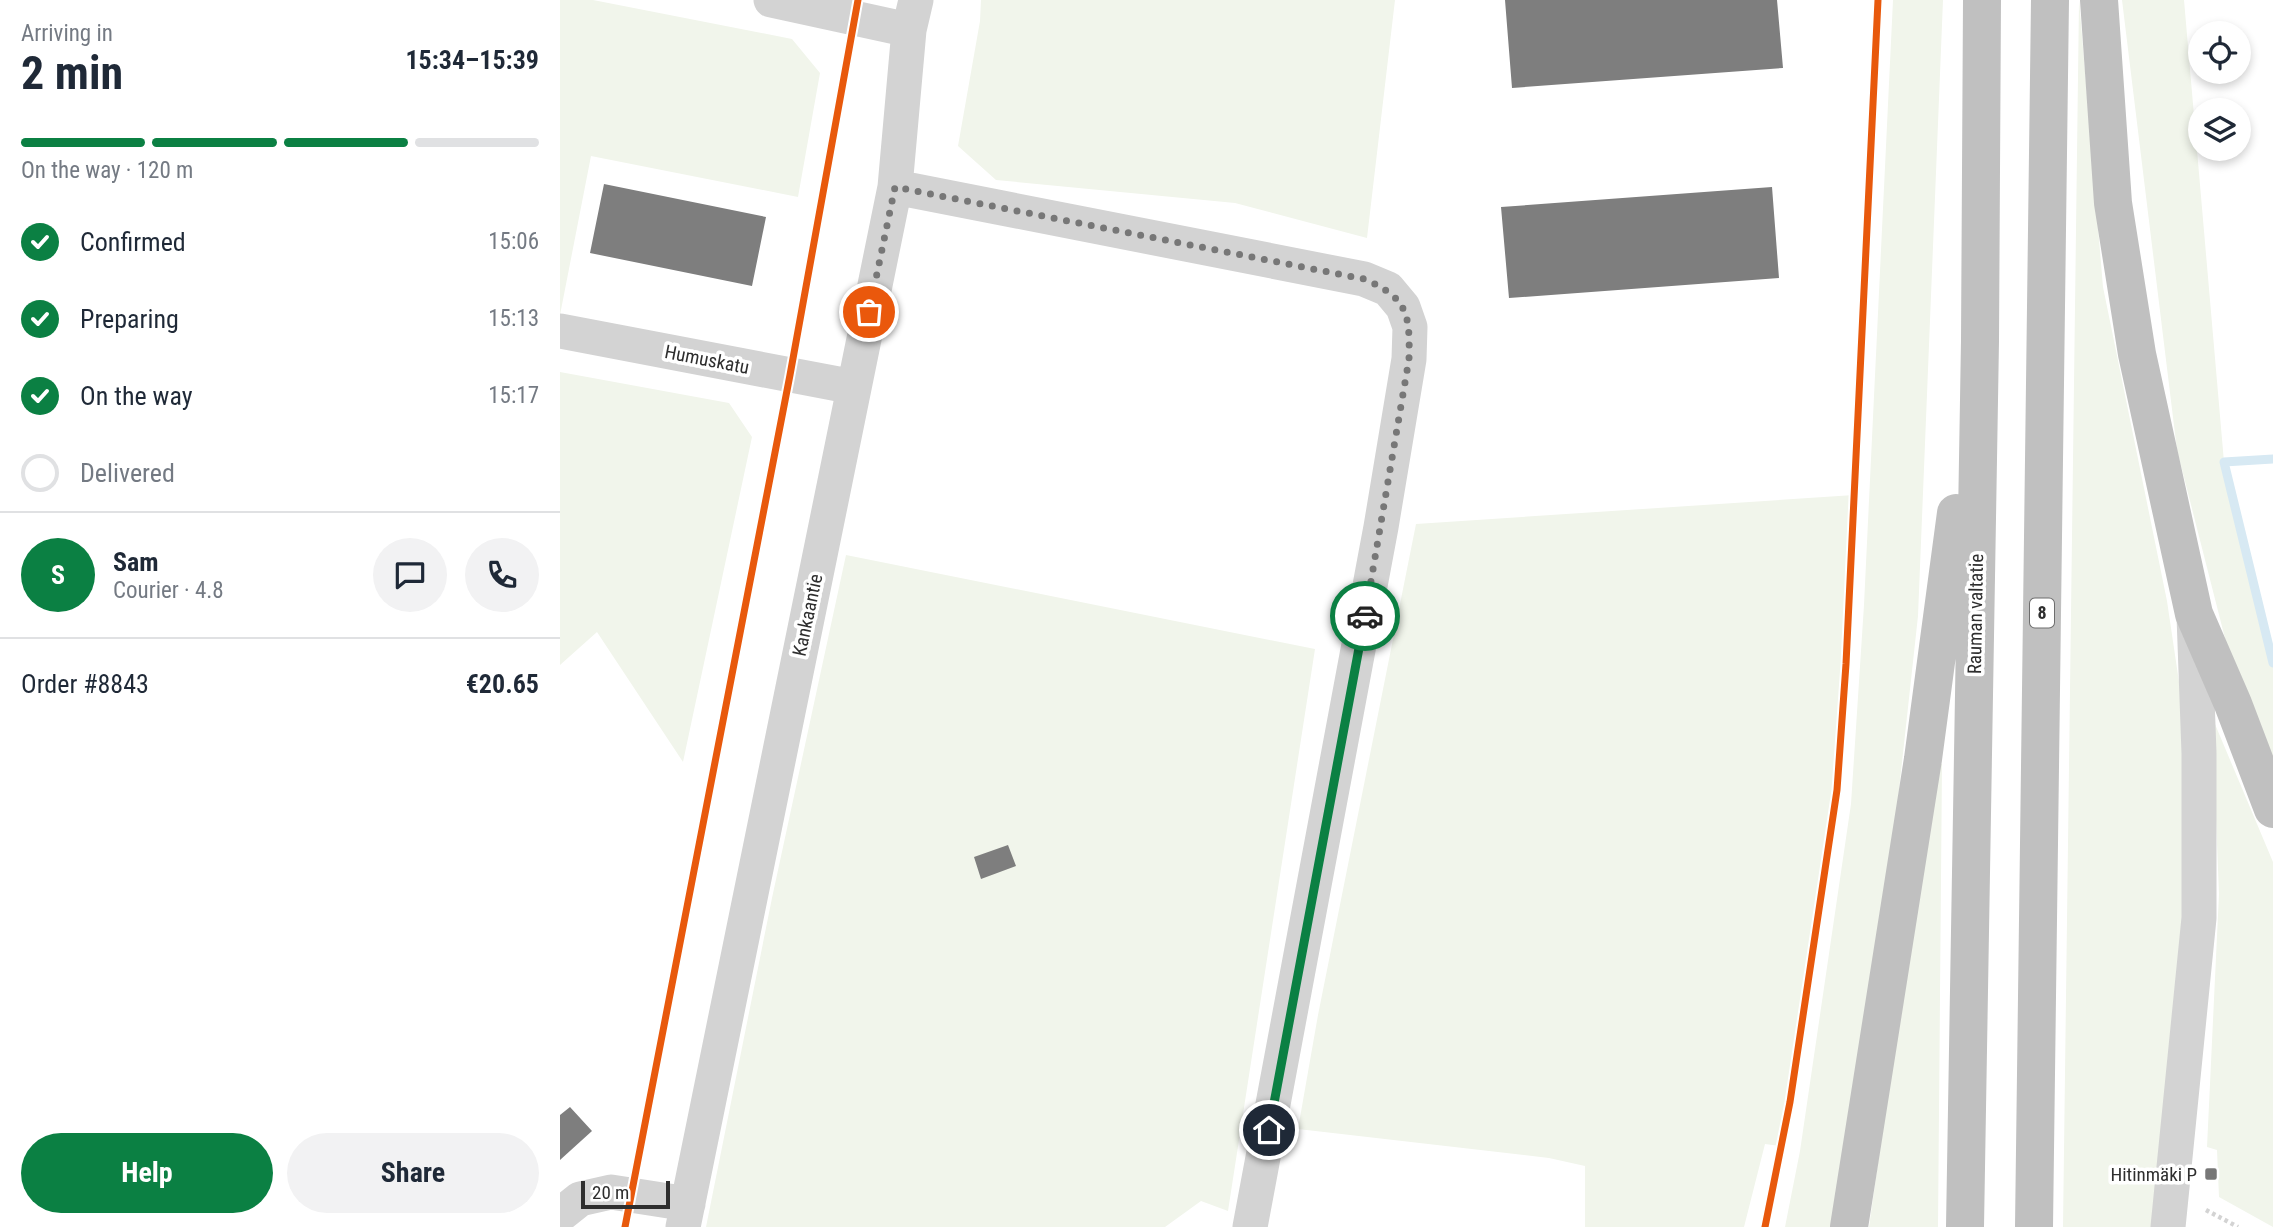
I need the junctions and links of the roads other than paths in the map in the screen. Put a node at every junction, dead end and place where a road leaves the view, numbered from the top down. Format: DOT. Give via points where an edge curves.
graph roads {
  1 [pos="771,0"];
  2 [pos="1982,0"];
  3 [pos="2050,0"];
  4 [pos="2099,0"];
  5 [pos="913,15"];
  6 [pos="895,187"];
  7 [pos="560,331"];
  8 [pos="1980,341"];
  9 [pos="854,387"];
  10 [pos="2194,614"];
  11 [pos="2273,809"];
  12 [pos="560,1215"];
  13 [pos="686,1215"];
  14 [pos="1250,1227"];
  15 [pos="1849,1227"];
  16 [pos="1965,1227"];
  17 [pos="2034,1227"];
  18 [pos="2168,1227"];
  1 -- 5 [label="street"];
  2 -- 8 [label="highway, Rauman valtatie"];
  3 -- 17 [label="highway, 8"];
  4 -- 10 [label="highway" via="2113,203 2130,313"];
  5 -- 6 [label="street, Kankaantie"];
  6 -- 9 [label="street, Kankaantie"];
  6 -- 14 [label="street" via="1364,279 1388,289 1403,307 1410,327 1396,436"];
  7 -- 9 [label="street, Humuskatu"];
  8 -- 15 [label="highway" via="1923,759"];
  8 -- 16 [label="highway, Rauman valtatie"];
  9 -- 13 [label="street, Kankaantie"];
  10 -- 11 [label="highway"];
  10 -- 18 [label="street" via="2199,918"];
  12 -- 13 [label="street" via="580,1199 611,1192"];
}
